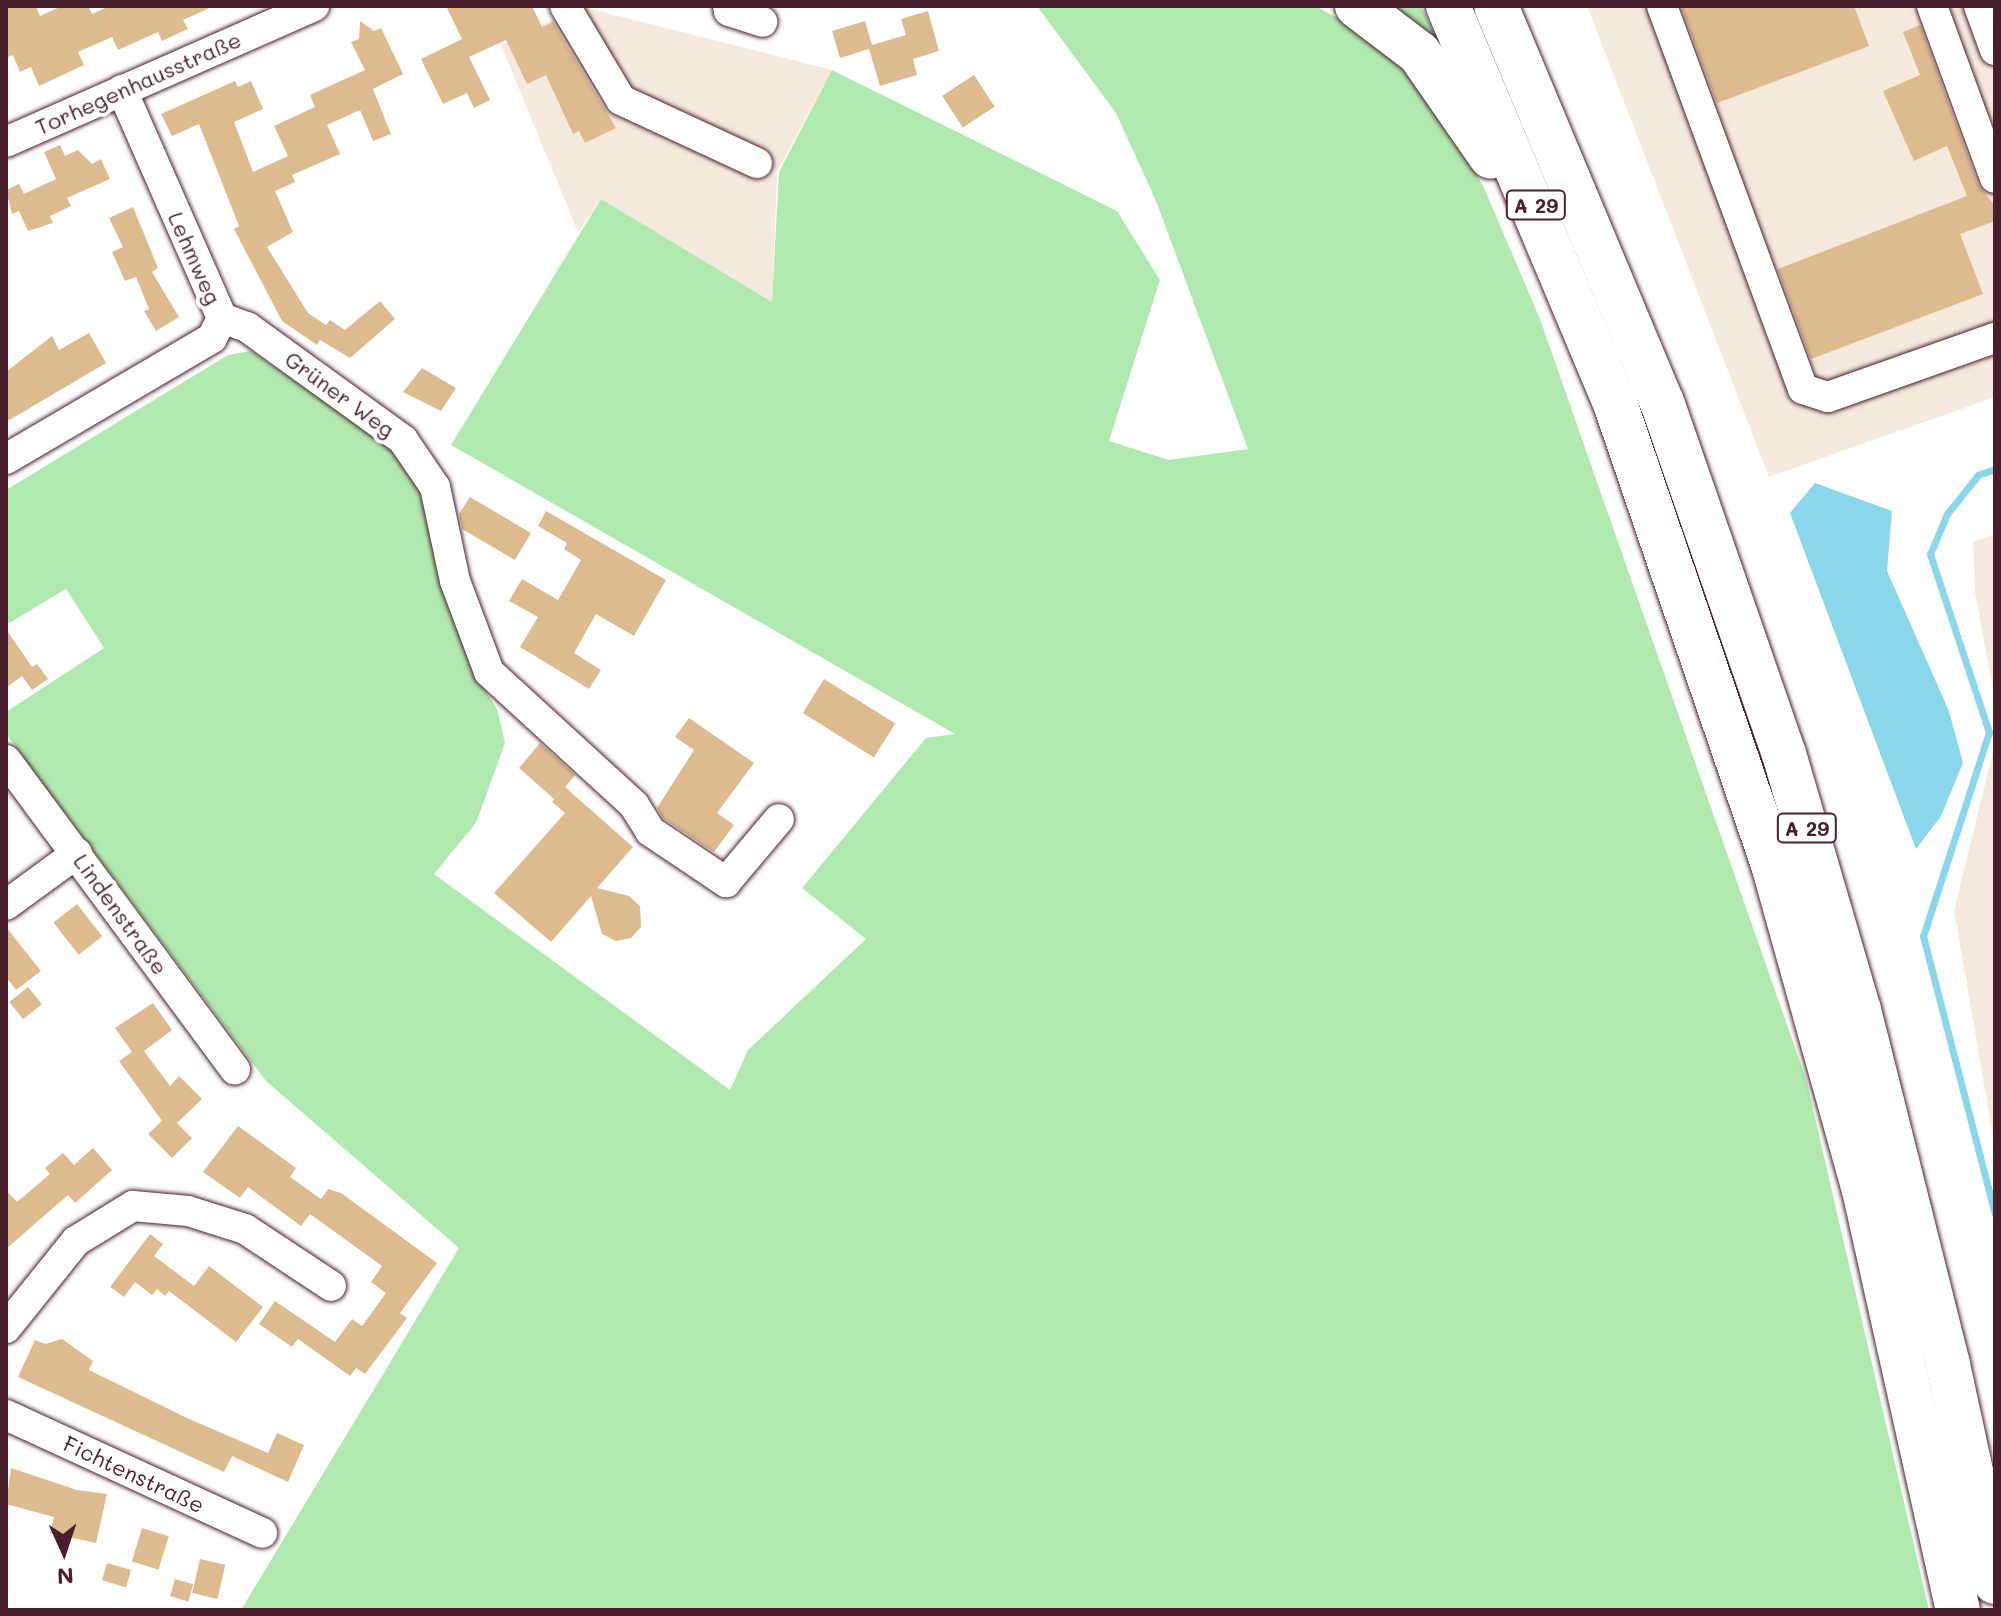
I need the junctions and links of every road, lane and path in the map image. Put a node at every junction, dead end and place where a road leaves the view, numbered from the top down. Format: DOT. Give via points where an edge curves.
graph roads {
  1 [pos="314,6"];
  2 [pos="565,6"];
  3 [pos="728,6"];
  4 [pos="1357,6"];
  5 [pos="1448,6"];
  6 [pos="1496,6"];
  7 [pos="1662,6"];
  8 [pos="1932,6"];
  9 [pos="1979,6"];
  10 [pos="762,22"];
  11 [pos="1995,50"];
  12 [pos="122,90"];
  13 [pos="6,142"];
  14 [pos="757,163"];
  15 [pos="1995,178"];
  16 [pos="222,318"];
  17 [pos="1995,338"];
  18 [pos="1616,406"];
  19 [pos="6,459"];
  20 [pos="6,760"];
  21 [pos="779,819"];
  22 [pos="77,853"];
  23 [pos="6,905"];
  24 [pos="235,1070"];
  25 [pos="331,1286"];
  26 [pos="6,1328"];
  27 [pos="6,1415"];
  28 [pos="262,1533"];
  29 [pos="1995,1582"];
  30 [pos="1958,1610"];
  1 -- 12 [label="street, Torhegenhausstraße"];
  2 -- 14 [label="street" via="621,100"];
  3 -- 10 [label="street" via="729,11"];
  4 -- 18 [label="highway" via="1419,53 1464,112 1504,182 1588,383"];
  5 -- 18 [label="highway, A 29"];
  6 -- 29 [label="highway, A 29" via="1662,402 1788,768 1875,1069"];
  7 -- 17 [label="street" via="1803,389 1828,397"];
  8 -- 15 [label="street"];
  9 -- 11 [label="street"];
  12 -- 13 [label="street, Torhegenhausstraße"];
  12 -- 16 [label="street, Lehmweg"];
  16 -- 19 [label="street, Lehmweg" via="212,338"];
  16 -- 21 [label="street, Grüner Weg" via="247,327 403,440 435,487 455,581 489,672 634,805 650,831 726,882"];
  18 -- 30 [label="highway, A 29" via="1726,717 1790,922 1864,1190"];
  20 -- 22 [label="street, Lindenstraße"];
  22 -- 23 [label="street"];
  22 -- 24 [label="street, Lindenstraße"];
  25 -- 26 [label="street" via="245,1229 188,1211 133,1206 76,1241"];
  27 -- 28 [label="street, Fichtenstraße"];
}
